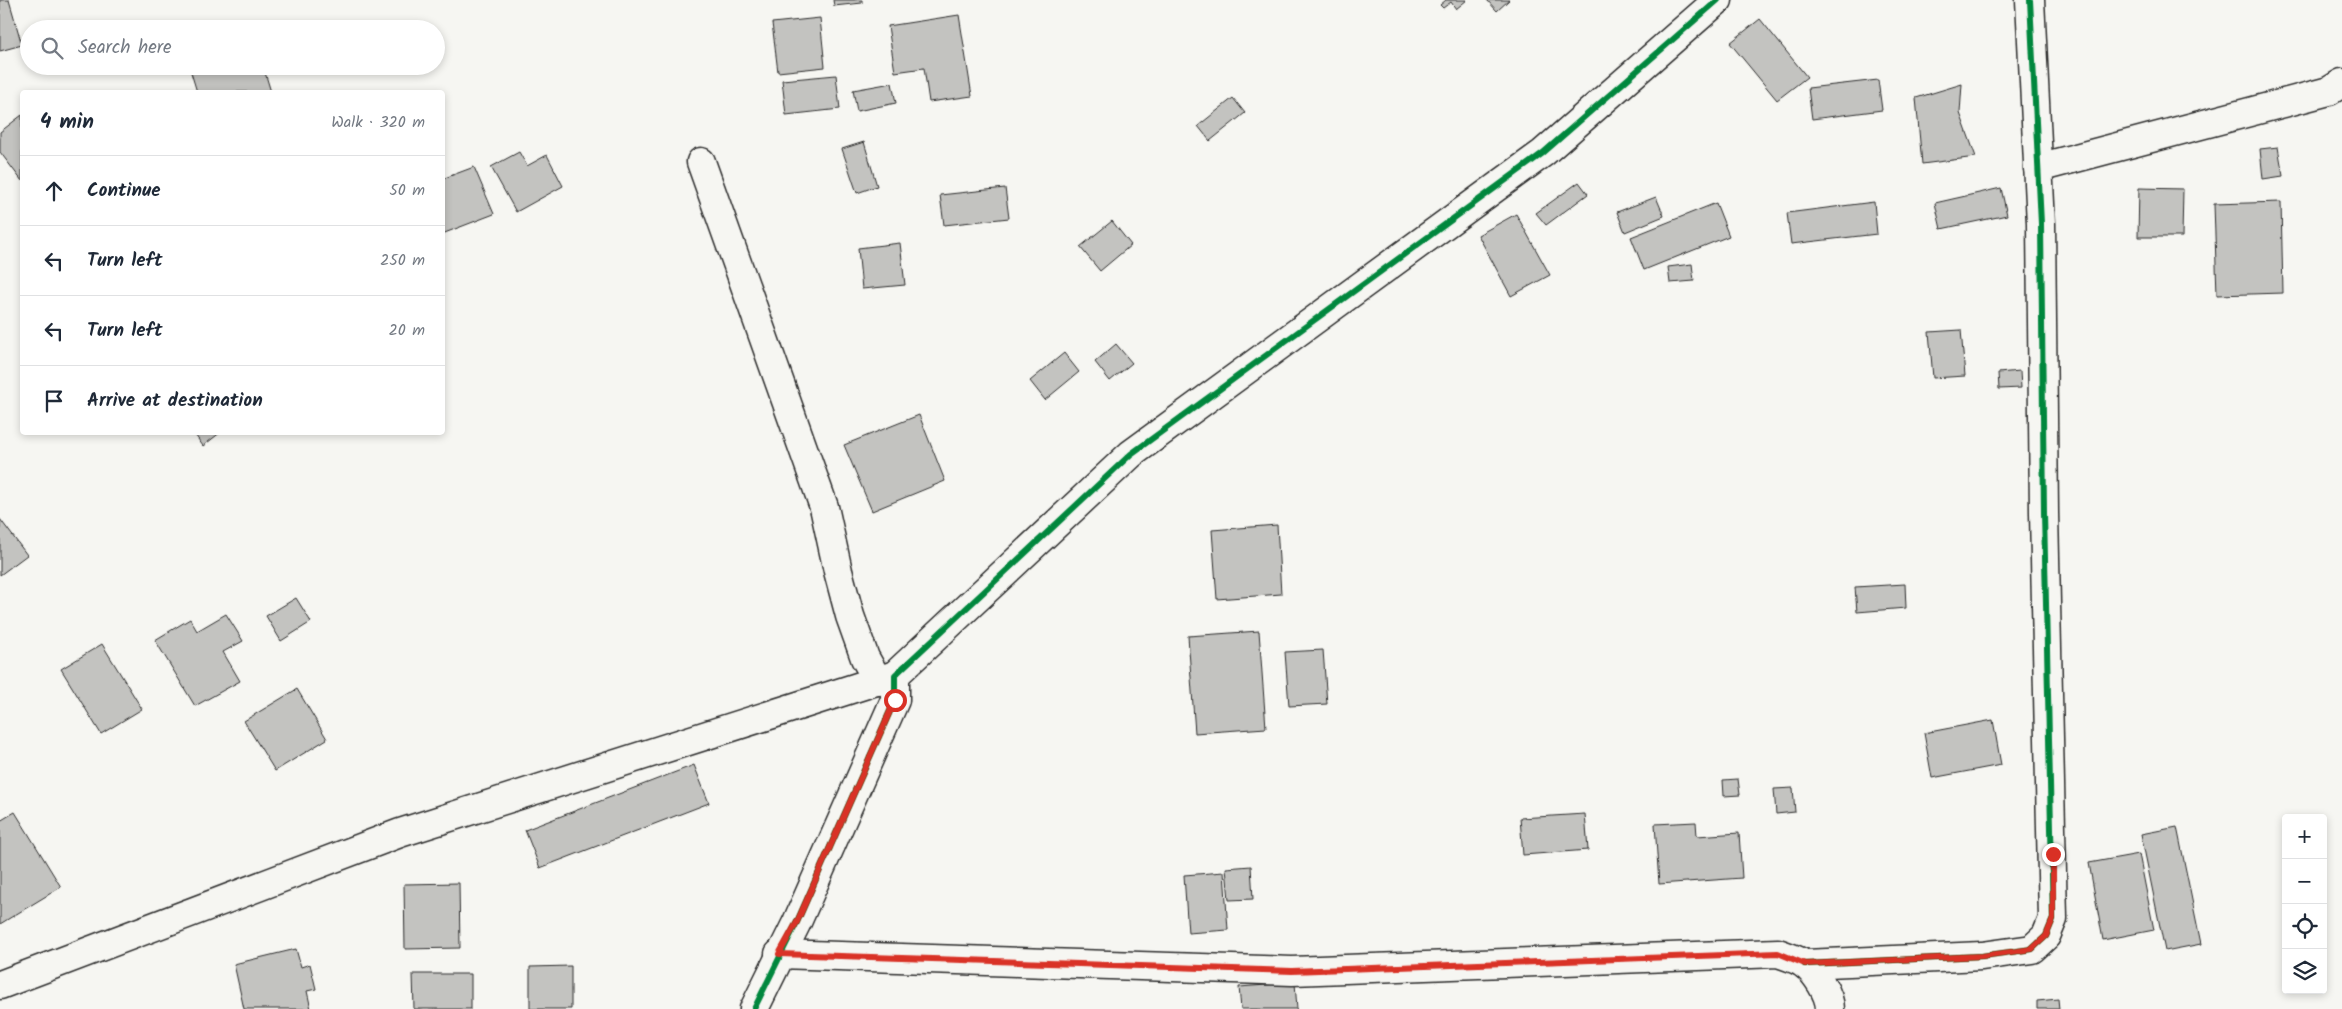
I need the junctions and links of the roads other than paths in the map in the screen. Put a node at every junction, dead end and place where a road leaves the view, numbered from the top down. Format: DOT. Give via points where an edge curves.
graph roads {
  1 [pos="1718,0"];
  2 [pos="2030,0"];
  3 [pos="2342,83"];
  4 [pos="701,162"];
  5 [pos="2038,168"];
  6 [pos="887,678"];
  7 [pos="779,954"];
  8 [pos="1805,964"];
  9 [pos="0,985"];
  10 [pos="754,1009"];
  11 [pos="1830,1009"];
  1 -- 6 [label="street" via="1543,153 1131,454"];
  2 -- 5 [label="street"];
  3 -- 5 [label="street" via="2329,91"];
  4 -- 6 [label="street" via="824,507 850,616 865,658"];
  5 -- 8 [label="street" via="2053,919 2046,936 2032,949 1982,956"];
  6 -- 7 [label="street" via="895,700 797,922"];
  6 -- 9 [label="street" via="400,832"];
  7 -- 8 [label="street" via="1292,971 1778,953"];
  7 -- 10 [label="street"];
  8 -- 11 [label="street" via="1820,982"];
}
